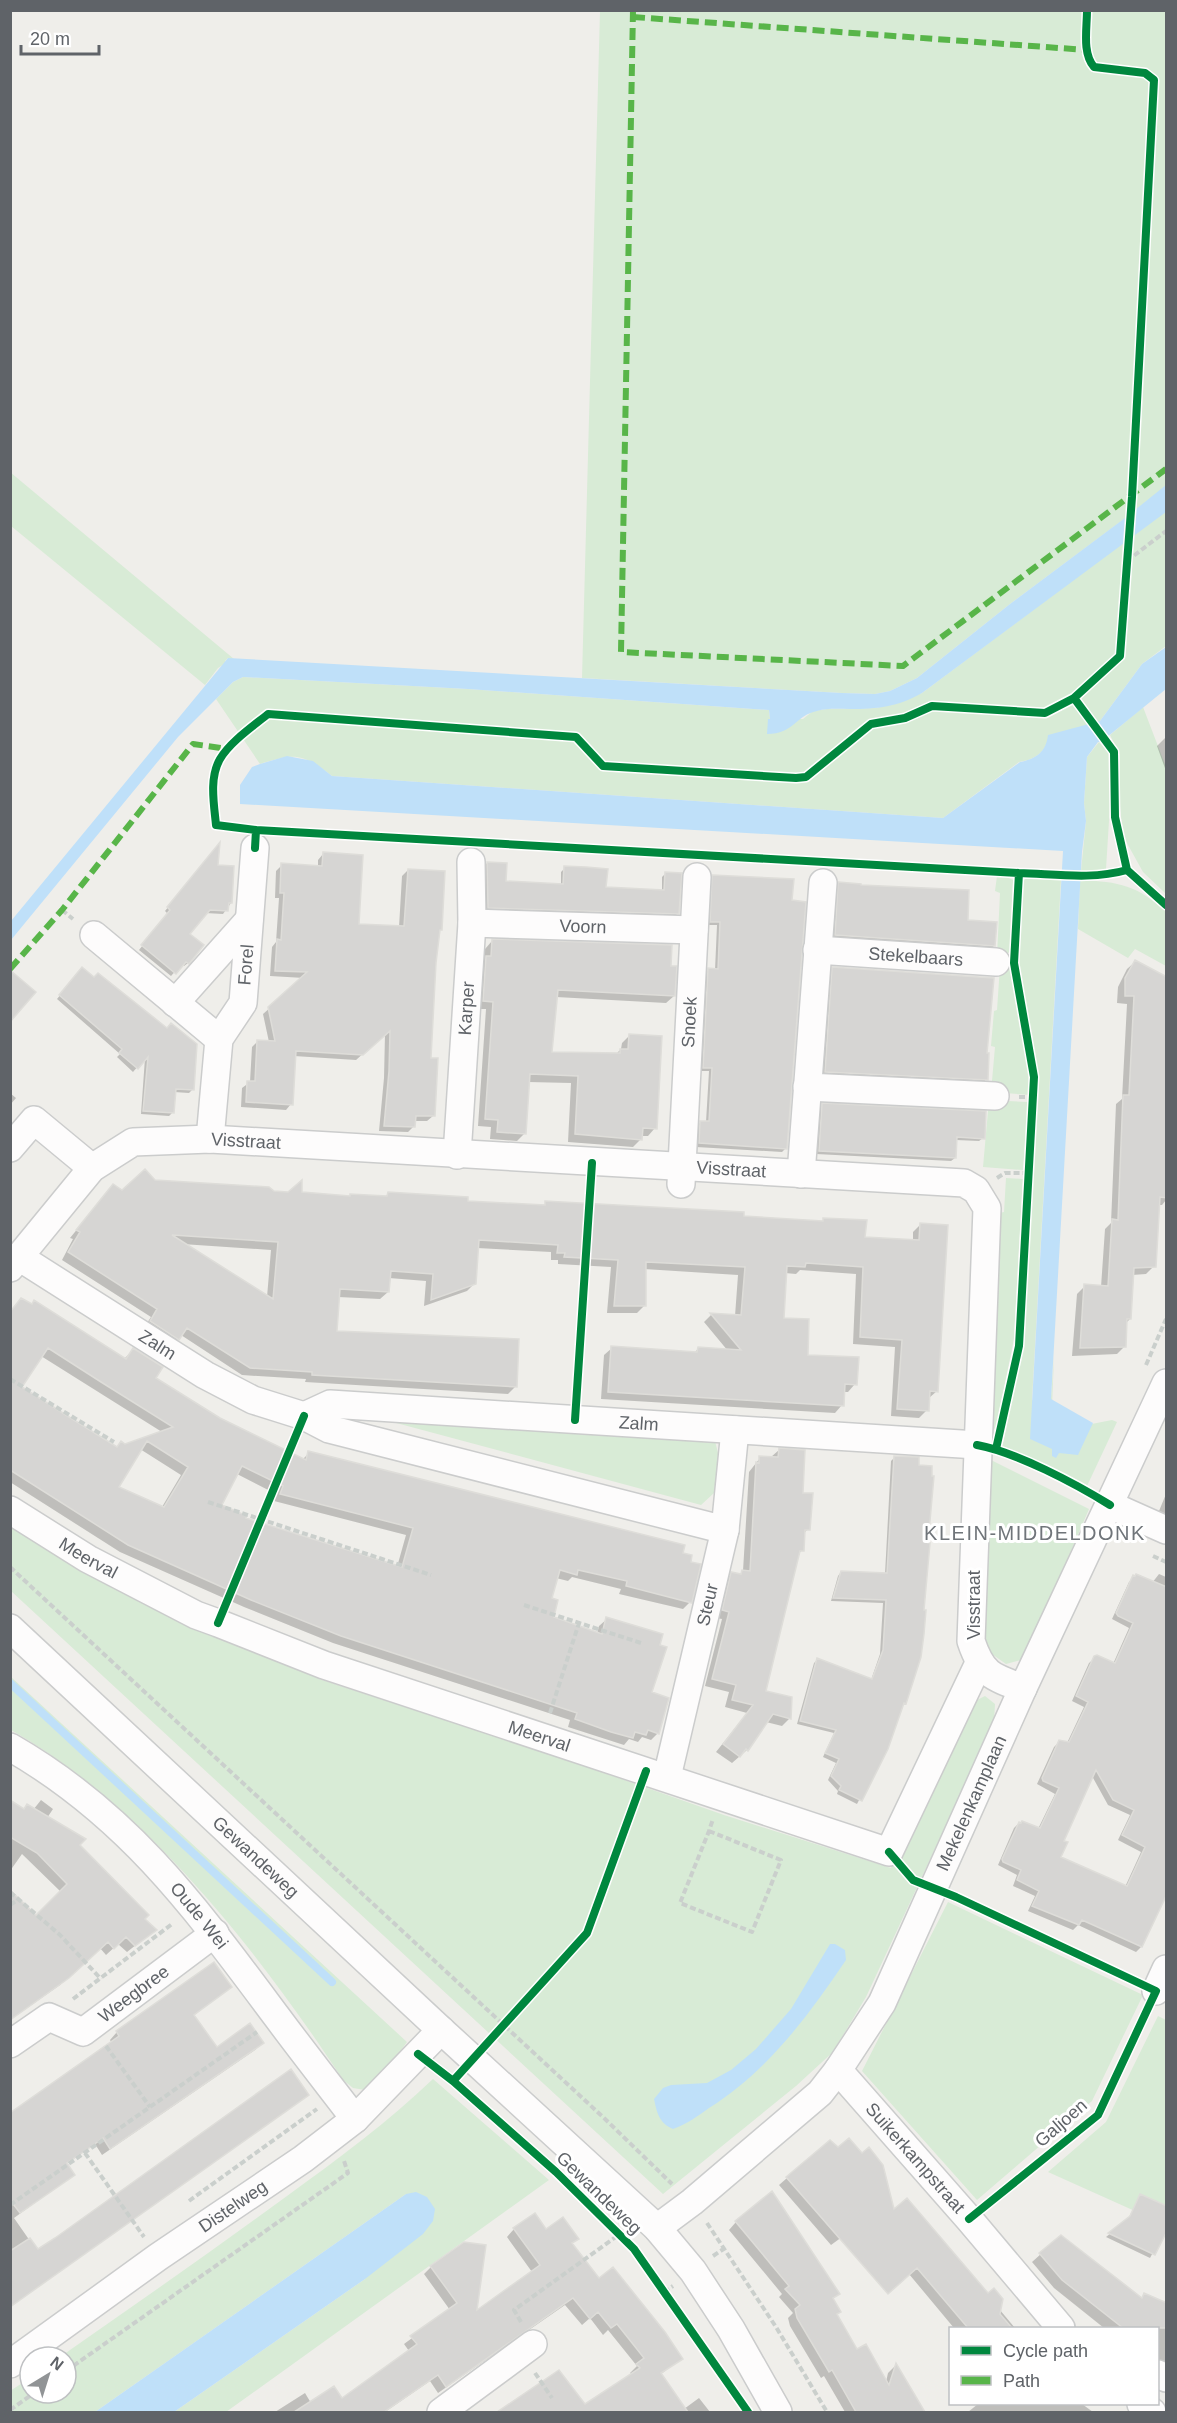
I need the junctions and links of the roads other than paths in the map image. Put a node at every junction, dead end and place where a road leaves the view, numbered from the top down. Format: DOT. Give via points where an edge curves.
graph roads {
  1 [pos="255,849"];
  2 [pos="471,862"];
  3 [pos="697,877"];
  4 [pos="823,883"];
  5 [pos="249,920"];
  6 [pos="472,923"];
  7 [pos="694,930"];
  8 [pos="94,935"];
  9 [pos="818,950"];
  10 [pos="996,962"];
  11 [pos="175,1003"];
  12 [pos="219,1039"];
  13 [pos="807,1087"];
  14 [pos="995,1096"];
  15 [pos="197,1144"];
  16 [pos="10,1148"];
  17 [pos="440,1159"];
  18 [pos="92,1168"];
  19 [pos="681,1177"];
  20 [pos="790,1181"];
  21 [pos="15,1262"];
  22 [pos="1167,1383"];
  23 [pos="304,1416"];
  24 [pos="735,1430"];
  25 [pos="977,1445"];
  26 [pos="1110,1505"];
  27 [pos="10,1510"];
  28 [pos="725,1530"];
  29 [pos="1167,1530"];
  30 [pos="10,1628"];
  31 [pos="979,1663"];
  32 [pos="1023,1688"];
  33 [pos="10,1747"];
  34 [pos="667,1777"];
  35 [pos="215,1933"];
  36 [pos="441,2030"];
  37 [pos="10,2044"];
  38 [pos="838,2070"];
  39 [pos="345,2127"];
  40 [pos="657,2228"];
  41 [pos="1060,2327"];
  42 [pos="533,2344"];
  43 [pos="10,2364"];
  44 [pos="441,2412"];
  45 [pos="778,2412"];
  1 -- 5 [label="street, Forel"];
  2 -- 6 [label="street, Karper"];
  3 -- 7 [label="street, Snoek"];
  4 -- 9 [label="street"];
  5 -- 11 [label="street, Forel"];
  5 -- 12 [label="street, Forel" via="243,1004"];
  6 -- 7 [label="street, Voorn"];
  6 -- 17 [label="street, Karper"];
  7 -- 19 [label="street, Snoek"];
  8 -- 11 [label="street"];
  9 -- 10 [label="street, Stekelbaars"];
  9 -- 13 [label="street"];
  11 -- 12 [label="street"];
  12 -- 15 [label="street, Forel"];
  13 -- 14 [label="street"];
  13 -- 20 [label="street"];
  15 -- 17 [label="street, Visstraat"];
  15 -- 18 [label="street, Visstraat" via="133,1142"];
  16 -- 18 [label="street" via="34,1120"];
  17 -- 19 [label="street, Visstraat"];
  18 -- 21 [label="street, Visstraat"];
  19 -- 20 [label="street, Visstraat"];
  20 -- 25 [label="street, Visstraat" via="964,1183 984,1201 987,1209"];
  21 -- 23 [label="street, Zalm" via="205,1375 253,1400"];
  22 -- 26 [label="street, Mekelenkamplaan"];
  23 -- 24 [label="street, Zalm" via="330,1404"];
  23 -- 28 [label="street, Zalm" via="329,1430"];
  24 -- 25 [label="street, Zalm"];
  24 -- 28 [label="street, Steur"];
  25 -- 31 [label="street, Visstraat" via="971,1641"];
  26 -- 29 [label="street"];
  26 -- 32 [label="street, Mekelenkamplaan"];
  27 -- 34 [label="street, Meerval" via="88,1559 196,1615 324,1665"];
  28 -- 34 [label="street, Steur"];
  30 -- 36 [label="street, Gewandeweg"];
  31 -- 32 [label="street, Visstraat" via="1001,1681"];
  31 -- 34 [label="street, Meerval" via="889,1852"];
  32 -- 38 [label="street, Mekelenkamplaan" via="882,2003"];
  33 -- 35 [label="street, Oude Wei" via="44,1766 100,1809 150,1857"];
  35 -- 37 [label="street, Weegbree" via="83,2032 49,2017"];
  35 -- 39 [label="street, Oude Wei" via="278,2018"];
  36 -- 39 [label="street, Distelweg"];
  36 -- 40 [label="street, Gewandeweg"];
  38 -- 40 [label="street, Mekelenkamplaan" via="820,2093"];
  38 -- 41 [label="street, Suikerkampstraat"];
  39 -- 43 [label="street, Distelweg"];
  40 -- 45 [label="street, Gewandeweg" via="700,2281"];
  42 -- 44 [label="street"];
}
